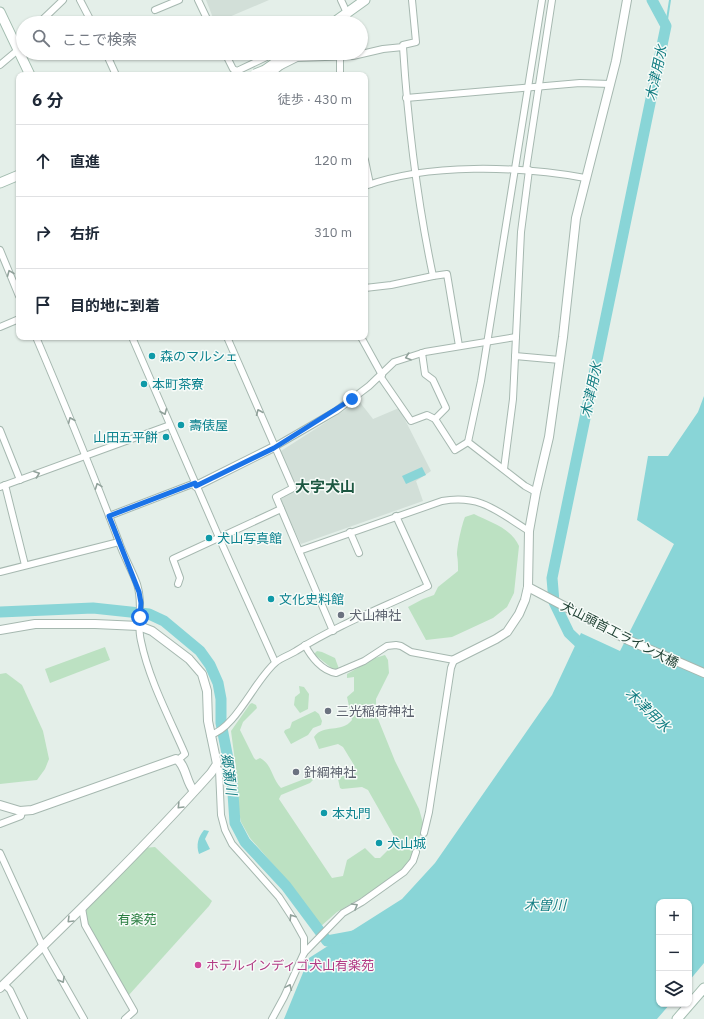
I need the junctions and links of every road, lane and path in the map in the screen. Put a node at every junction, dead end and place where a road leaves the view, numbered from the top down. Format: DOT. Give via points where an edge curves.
graph roads {
  1 [pos="63,0"];
  2 [pos="80,0"];
  3 [pos="179,0"];
  4 [pos="198,0"];
  5 [pos="341,0"];
  6 [pos="365,0"];
  7 [pos="412,0"];
  8 [pos="542,0"];
  9 [pos="552,0"];
  10 [pos="627,0"];
  11 [pos="155,10"];
  12 [pos="0,12"];
  13 [pos="347,13"];
  14 [pos="46,16"];
  15 [pos="88,16"];
  16 [pos="206,16"];
  17 [pos="342,16"];
  18 [pos="16,38"];
  19 [pos="403,47"];
  20 [pos="16,48"];
  21 [pos="368,52"];
  22 [pos="25,60"];
  23 [pos="109,60"];
  24 [pos="228,60"];
  25 [pos="262,60"];
  26 [pos="278,60"];
  27 [pos="289,60"];
  28 [pos="293,60"];
  29 [pos="340,60"];
  30 [pos="256,63"];
  31 [pos="0,65"];
  32 [pos="282,66"];
  33 [pos="29,72"];
  34 [pos="115,72"];
  35 [pos="258,72"];
  36 [pos="260,72"];
  37 [pos="274,72"];
  38 [pos="340,72"];
  39 [pos="610,84"];
  40 [pos="539,86"];
  41 [pos="527,87"];
  42 [pos="406,98"];
  43 [pos="515,169"];
  44 [pos="527,170"];
  45 [pos="414,173"];
  46 [pos="16,176"];
  47 [pos="585,178"];
  48 [pos="0,183"];
  49 [pos="368,185"];
  50 [pos="0,250"];
  51 [pos="432,276"];
  52 [pos="368,288"];
  53 [pos="16,289"];
  54 [pos="16,321"];
  55 [pos="0,327"];
  56 [pos="516,337"];
  57 [pos="37,340"];
  58 [pos="133,340"];
  59 [pos="228,340"];
  60 [pos="363,340"];
  61 [pos="488,341"];
  62 [pos="459,346"];
  63 [pos="422,353"];
  64 [pos="516,356"];
  65 [pos="560,360"];
  66 [pos="381,375"];
  67 [pos="435,418"];
  68 [pos="170,425"];
  69 [pos="0,430"];
  70 [pos="468,442"];
  71 [pos="274,448"];
  72 [pos="87,456"];
  73 [pos="504,469"];
  74 [pos="20,480"];
  75 [pos="196,484"];
  76 [pos="3,486"];
  77 [pos="536,492"];
  78 [pos="281,509"];
  79 [pos="109,516"];
  80 [pos="396,516"];
  81 [pos="529,531"];
  82 [pos="350,532"];
  83 [pos="220,539"];
  84 [pos="118,542"];
  85 [pos="299,551"];
  86 [pos="360,553"];
  87 [pos="25,565"];
  88 [pos="0,572"];
  89 [pos="178,584"];
  90 [pos="528,587"];
  91 [pos="139,623"];
  92 [pos="0,630"];
  93 [pos="334,631"];
  94 [pos="305,645"];
  95 [pos="454,660"];
  96 [pos="275,662"];
  97 [pos="704,673"];
  98 [pos="210,735"];
  99 [pos="178,760"];
  100 [pos="215,767"];
  101 [pos="194,791"];
  102 [pos="0,805"];
  103 [pos="22,811"];
  104 [pos="0,824"];
  105 [pos="424,833"];
  106 [pos="416,852"];
  107 [pos="0,853"];
  108 [pos="82,908"];
  109 [pos="43,946"];
  110 [pos="304,953"];
  111 [pos="2,986"];
  112 [pos="704,988"];
  113 [pos="24,1019"];
  114 [pos="84,1019"];
  115 [pos="125,1019"];
  116 [pos="272,1019"];
  117 [pos="677,1019"];
  1 -- 14 [label="street"];
  2 -- 15 [label="street"];
  3 -- 11 [label="street"];
  4 -- 16 [label="street"];
  5 -- 13 [label="street"];
  6 -- 13 [label="main road"];
  7 -- 19 [label="street" via="416,42"];
  8 -- 41 [label="street"];
  9 -- 40 [label="street"];
  10 -- 39 [label="street"];
  12 -- 18 [label="main road"];
  13 -- 17 [label="main road"];
  19 -- 21 [label="street"];
  19 -- 42 [label="street"];
  20 -- 31 [label="street"];
  22 -- 33 [label="main road"];
  23 -- 34 [label="street"];
  24 -- 30 [label="street" via="234,71 240,71"];
  25 -- 30 [label="street"];
  26 -- 35 [label="main road, bridge"];
  27 -- 32 [label="street"];
  28 -- 32 [label="street"];
  29 -- 38 [label="street"];
  30 -- 36 [label="street"];
  32 -- 37 [label="street"];
  39 -- 40 [label="street"];
  39 -- 47 [label="street"];
  40 -- 41 [label="street"];
  40 -- 44 [label="street"];
  41 -- 42 [label="street"];
  41 -- 43 [label="street"];
  42 -- 45 [label="street"];
  43 -- 44 [label="street"];
  43 -- 45 [label="street"];
  43 -- 61 [label="street"];
  44 -- 47 [label="street"];
  44 -- 56 [label="street"];
  45 -- 49 [label="street"];
  45 -- 51 [label="street"];
  46 -- 48 [label="main road"];
  47 -- 65 [label="street" via="573,242"];
  53 -- 50 [label="street, one-way"];
  51 -- 52 [label="street"];
  51 -- 62 [label="street" via="447,274"];
  54 -- 55 [label="street"];
  56 -- 61 [label="street"];
  56 -- 64 [label="street"];
  72 -- 57 [label="street, one-way"];
  58 -- 68 [label="street, one-way"];
  71 -- 59 [label="street, one-way"];
  60 -- 66 [label="street"];
  61 -- 62 [label="street"];
  61 -- 70 [label="street"];
  62 -- 63 [label="street"];
  63 -- 66 [label="street, one-way" via="394,362"];
  63 -- 67 [label="street" via="425,374 433,380 446,408"];
  64 -- 65 [label="street"];
  64 -- 73 [label="street"];
  65 -- 77 [label="street" via="549,437"];
  66 -- 67 [label="street" via="411,421 427,415"];
  66 -- 71 [label="street" via="336,411"];
  67 -- 70 [label="street" via="455,450"];
  68 -- 72 [label="street"];
  68 -- 75 [label="street"];
  69 -- 74 [label="street"];
  70 -- 73 [label="street"];
  71 -- 75 [label="street"];
  71 -- 78 [label="street" via="293,488 276,497"];
  74 -- 72 [label="street, one-way"];
  79 -- 72 [label="street, one-way"];
  73 -- 77 [label="street"];
  74 -- 76 [label="street"];
  75 -- 79 [label="street"];
  75 -- 83 [label="street"];
  76 -- 87 [label="street"];
  77 -- 81 [label="street"];
  78 -- 83 [label="street"];
  78 -- 85 [label="street"];
  79 -- 84 [label="street"];
  80 -- 81 [label="street" via="442,501 467,498 493,507"];
  80 -- 82 [label="street"];
  80 -- 93 [label="street" via="428,586"];
  81 -- 90 [label="street"];
  82 -- 85 [label="street"];
  82 -- 86 [label="street"];
  83 -- 89 [label="street" via="173,559 180,578"];
  83 -- 96 [label="street"];
  84 -- 87 [label="street"];
  84 -- 91 [label="street" via="136,582 141,603"];
  85 -- 93 [label="street"];
  87 -- 88 [label="street"];
  90 -- 95 [label="street" via="520,614 506,632"];
  90 -- 97 [label="street, 犬山頭首工ライン大橋" via="628,640"];
  91 -- 92 [label="street" via="35,624"];
  91 -- 98 [label="street" via="164,639 199,669 207,692"];
  91 -- 99 [label="street" via="146,661 185,754"];
  93 -- 94 [label="street"];
  94 -- 95 [label="street" via="317,662 336,673 364,661 387,646 396,645 411,652"];
  94 -- 96 [label="street"];
  95 -- 105 [label="street" via="450,668"];
  96 -- 98 [label="street" via="252,689 230,722"];
  98 -- 100 [label="street"];
  99 -- 101 [label="street"];
  99 -- 103 [label="street" via="39,808"];
  100 -- 101 [label="street"];
  110 -- 100 [label="street, one-way" via="303,934 279,897 232,844 225,830 221,816 219,770"];
  101 -- 108 [label="street, one-way"];
  102 -- 103 [label="street"];
  103 -- 104 [label="street" via="20,816"];
  110 -- 106 [label="street, one-way" via="343,913 404,872 413,861"];
  107 -- 109 [label="street"];
  108 -- 109 [label="street, one-way"];
  108 -- 115 [label="street" via="85,925 134,1011"];
  109 -- 111 [label="street"];
  109 -- 114 [label="street, one-way"];
  116 -- 110 [label="street, one-way"];
  111 -- 113 [label="street" via="10,990"];
  112 -- 117 [label="main road"];
}
